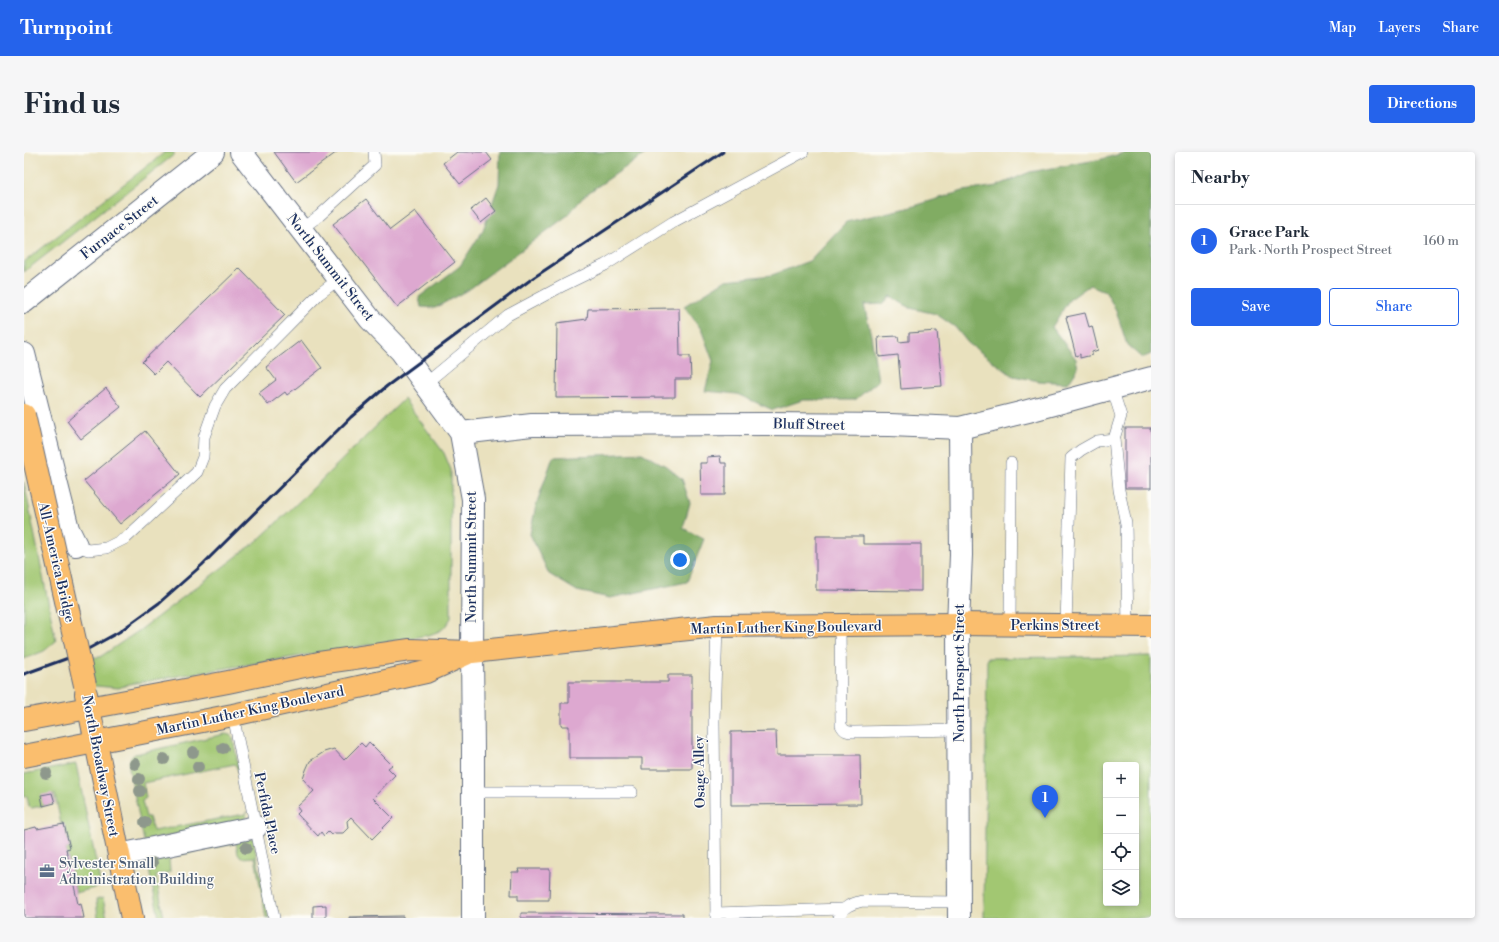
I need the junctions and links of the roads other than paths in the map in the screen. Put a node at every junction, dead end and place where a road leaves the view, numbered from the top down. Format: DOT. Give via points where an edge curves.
graph roads {
  1 [pos="213,152"];
  2 [pos="241,152"];
  3 [pos="374,152"];
  4 [pos="803,152"];
  5 [pos="301,229"];
  6 [pos="339,279"];
  7 [pos="24,302"];
  8 [pos="24,354"];
  9 [pos="1151,378"];
  10 [pos="425,384"];
  11 [pos="1112,388"];
  12 [pos="24,415"];
  13 [pos="960,428"];
  14 [pos="461,433"];
  15 [pos="1114,439"];
  16 [pos="1012,463"];
  17 [pos="76,545"];
  18 [pos="958,624"];
  19 [pos="840,625"];
  20 [pos="1010,625"];
  21 [pos="1066,625"];
  22 [pos="1128,625"];
  23 [pos="717,626"];
  24 [pos="1151,626"];
  25 [pos="472,652"];
  26 [pos="85,685"];
  27 [pos="89,708"];
  28 [pos="233,714"];
  29 [pos="24,720"];
  30 [pos="959,730"];
  31 [pos="96,742"];
  32 [pos="24,756"];
  33 [pos="473,792"];
  34 [pos="632,792"];
  35 [pos="256,827"];
  36 [pos="119,854"];
  37 [pos="959,910"];
  38 [pos="841,913"];
  39 [pos="716,916"];
  40 [pos="132,918"];
  41 [pos="274,918"];
  42 [pos="473,918"];
  1 -- 7 [label="street, Furnace Street"];
  2 -- 5 [label="street, North Summit Street"];
  3 -- 5 [label="lane" via="375,165"];
  4 -- 10 [label="lane" via="673,222 605,265 508,315"];
  5 -- 6 [label="street, North Summit Street"];
  6 -- 10 [label="street, North Summit Street"];
  6 -- 17 [label="lane" via="314,300 225,389 212,413 204,437 203,458 196,472 126,538 106,548 88,550"];
  8 -- 17 [label="street" via="68,529"];
  9 -- 11 [label="street, Bluff Street"];
  10 -- 14 [label="street, North Summit Street"];
  11 -- 13 [label="street, Bluff Street"];
  11 -- 15 [label="lane" via="1121,416"];
  12 -- 26 [label="main road, All-America Bridge, bridge"];
  13 -- 14 [label="street, Bluff Street" via="781,424 532,425"];
  13 -- 18 [label="street, North Prospect Street" via="961,555"];
  14 -- 25 [label="street, North Summit Street" via="473,499"];
  15 -- 21 [label="lane" via="1097,441 1072,458"];
  15 -- 22 [label="lane" via="1119,490 1126,524"];
  16 -- 20 [label="lane"];
  18 -- 19 [label="main road, Martin Luther King Boulevard"];
  18 -- 20 [label="main road, Perkins Street"];
  18 -- 30 [label="street, North Prospect Street"];
  19 -- 23 [label="main road, Martin Luther King Boulevard"];
  19 -- 30 [label="lane" via="842,730"];
  20 -- 21 [label="main road, Perkins Street"];
  21 -- 22 [label="main road, Perkins Street"];
  22 -- 24 [label="main road, Perkins Street"];
  23 -- 25 [label="main road, Martin Luther King Boulevard"];
  23 -- 39 [label="lane, Osage Alley" via="714,721"];
  25 -- 27 [label="main road, Martin Luther King Boulevard" via="410,650 319,663"];
  25 -- 28 [label="main road, Martin Luther King Boulevard" via="426,672"];
  25 -- 33 [label="street, North Summit Street"];
  26 -- 27 [label="main road, North Broadway Street"];
  27 -- 29 [label="main road, Martin Luther King Boulevard"];
  27 -- 31 [label="main road, North Broadway Street"];
  28 -- 31 [label="main road, Martin Luther King Boulevard"];
  28 -- 35 [label="lane, Perfida Place"];
  30 -- 37 [label="street, North Prospect Street"];
  31 -- 32 [label="main road, Martin Luther King Boulevard"];
  31 -- 36 [label="main road, North Broadway Street"];
  33 -- 34 [label="lane"];
  33 -- 42 [label="street, North Summit Street"];
  35 -- 36 [label="street"];
  35 -- 41 [label="lane, Perfida Place"];
  36 -- 40 [label="main road, North Broadway Street"];
  37 -- 38 [label="lane" via="862,901 851,903"];
  38 -- 39 [label="lane"];
}
